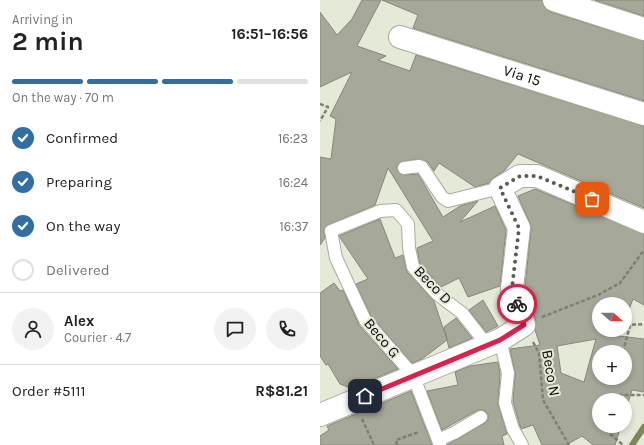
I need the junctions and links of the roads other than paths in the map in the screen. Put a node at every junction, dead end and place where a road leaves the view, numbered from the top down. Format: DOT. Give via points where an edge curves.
graph roads {
  1 [pos="554,0"];
  2 [pos="644,29"];
  3 [pos="400,37"];
  4 [pos="644,114"];
  5 [pos="404,168"];
  6 [pos="500,188"];
  7 [pos="380,211"];
  8 [pos="644,222"];
  9 [pos="493,343"];
  10 [pos="413,375"];
  11 [pos="320,415"];
  12 [pos="481,417"];
  13 [pos="439,442"];
  14 [pos="522,445"];
  1 -- 2 [label="street"];
  3 -- 4 [label="street, Via 15"];
  5 -- 6 [label="lane" via="422,168 442,197 448,201"];
  6 -- 8 [label="street" via="520,176 537,176"];
  6 -- 9 [label="street" via="519,228 512,288 529,323"];
  7 -- 9 [label="lane, Beco D" via="396,210 408,224 413,268 437,294 462,313"];
  7 -- 10 [label="lane, Beco G" via="331,231 336,258 365,320"];
  9 -- 10 [label="street"];
  9 -- 14 [label="lane" via="508,373 505,403 513,429"];
  10 -- 11 [label="street"];
  10 -- 13 [label="lane, Beco G"];
  12 -- 13 [label="lane"];
}
